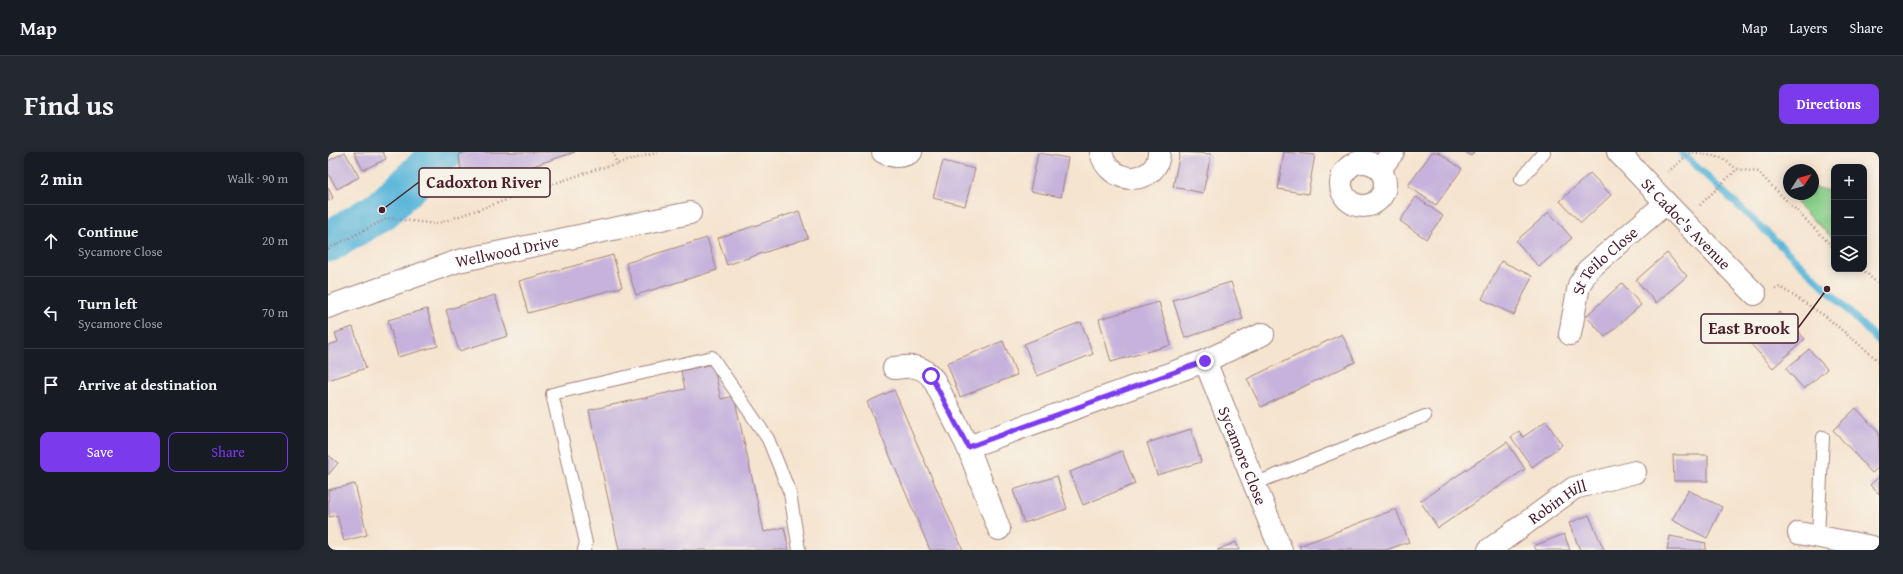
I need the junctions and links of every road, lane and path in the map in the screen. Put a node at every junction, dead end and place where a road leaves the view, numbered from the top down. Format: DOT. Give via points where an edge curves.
graph roads {
  1 [pos="613,152"];
  2 [pos="659,152"];
  3 [pos="883,152"];
  4 [pos="910,152"];
  5 [pos="1101,152"];
  6 [pos="1159,152"];
  7 [pos="1544,152"];
  8 [pos="1618,152"];
  9 [pos="1692,152"];
  10 [pos="617,164"];
  11 [pos="1737,169"];
  12 [pos="1670,170"];
  13 [pos="1522,179"];
  14 [pos="1714,191"];
  15 [pos="1666,203"];
  16 [pos="690,213"];
  17 [pos="1831,245"];
  18 [pos="328,249"];
  19 [pos="1865,272"];
  20 [pos="1879,285"];
  21 [pos="1755,294"];
  22 [pos="328,307"];
  23 [pos="1263,334"];
  24 [pos="1570,334"];
  25 [pos="1205,361"];
  26 [pos="1879,361"];
  27 [pos="894,368"];
  28 [pos="1425,416"];
  29 [pos="1823,437"];
  30 [pos="968,447"];
  31 [pos="1635,472"];
  32 [pos="1254,484"];
  33 [pos="999,528"];
  34 [pos="1808,534"];
  35 [pos="584,550"];
  36 [pos="799,550"];
  37 [pos="1281,550"];
  38 [pos="1489,550"];
  39 [pos="1878,550"];
  1 -- 10 [label="path"];
  2 -- 10 [label="path"];
  3 -- 4 [label="street" via="899,156"];
  5 -- 6 [label="street" via="1111,172 1137,178 1148,173 1155,165"];
  7 -- 13 [label="lane"];
  8 -- 15 [label="street, St Cadoc's Avenue"];
  9 -- 11 [label="path" via="1722,158"];
  9 -- 12 [label="path"];
  10 -- 18 [label="path" via="436,224 388,218"];
  11 -- 14 [label="path"];
  11 -- 17 [label="path" via="1758,172"];
  15 -- 21 [label="street, St Cadoc's Avenue"];
  15 -- 24 [label="street, St Teilo Close" via="1588,270 1578,290"];
  16 -- 22 [label="street, Wellwood Drive" via="458,261"];
  19 -- 20 [label="path"];
  21 -- 26 [label="path" via="1780,287 1824,316"];
  23 -- 25 [label="street"];
  25 -- 30 [label="street"];
  25 -- 32 [label="street, Sycamore Close"];
  27 -- 30 [label="street" via="914,366 931,376"];
  28 -- 32 [label="lane"];
  29 -- 34 [label="lane"];
  30 -- 33 [label="street"];
  31 -- 38 [label="street, Robin Hill" via="1574,488"];
  32 -- 37 [label="street, Sycamore Close"];
  34 -- 39 [label="street" via="1872,546"];
  35 -- 36 [label="lane" via="586,543 552,394 712,357 768,439 790,493"];
}
